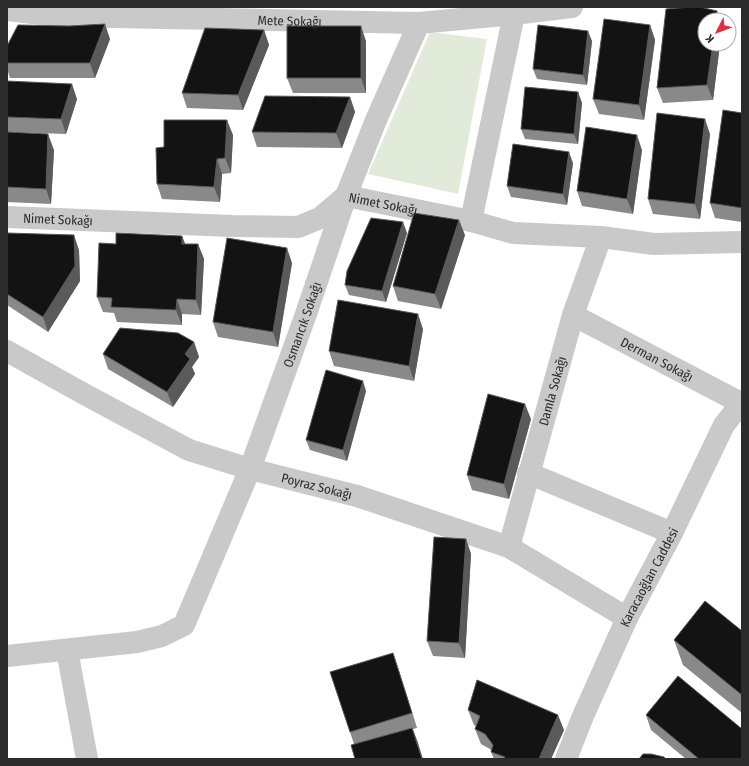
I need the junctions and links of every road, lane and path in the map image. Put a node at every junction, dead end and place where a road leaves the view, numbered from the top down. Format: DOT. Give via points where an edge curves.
graph roads {
  1 [pos="572,7"];
  2 [pos="7,10"];
  3 [pos="514,14"];
  4 [pos="419,23"];
  5 [pos="346,196"];
  6 [pos="7,217"];
  7 [pos="471,221"];
  8 [pos="601,237"];
  9 [pos="742,242"];
  10 [pos="573,314"];
  11 [pos="7,351"];
  12 [pos="742,402"];
  13 [pos="733,428"];
  14 [pos="250,469"];
  15 [pos="528,473"];
  16 [pos="672,533"];
  17 [pos="509,547"];
  18 [pos="627,618"];
  19 [pos="67,650"];
  20 [pos="7,656"];
  21 [pos="87,759"];
  22 [pos="566,759"];
  1 -- 3 [label="street, Mete Sokağı"];
  2 -- 4 [label="street, Mete Sokağı" via="60,16"];
  3 -- 4 [label="street, Mete Sokağı"];
  3 -- 7 [label="street"];
  4 -- 5 [label="street, Osmancık Sokağı"];
  5 -- 6 [label="street, Nimet Sokağı" via="320,218 298,227"];
  5 -- 7 [label="street, Nimet Sokağı"];
  5 -- 14 [label="street, Osmancık Sokağı"];
  7 -- 8 [label="street, Nimet Sokağı" via="513,233"];
  8 -- 9 [label="street, Nimet Sokağı" via="654,244"];
  8 -- 10 [label="street, Damla Sokağı"];
  10 -- 12 [label="street, Derman Sokağı"];
  10 -- 15 [label="street, Damla Sokağı"];
  11 -- 14 [label="street, Poyraz Sokağı" via="189,450"];
  12 -- 13 [label="street, Karacaoğlan Caddesi"];
  13 -- 16 [label="street, Karacaoğlan Caddesi"];
  14 -- 17 [label="street, Poyraz Sokağı" via="357,496"];
  14 -- 19 [label="street, Osmancık Sokağı" via="184,625 162,636 137,642"];
  15 -- 16 [label="street"];
  15 -- 17 [label="street, Damla Sokağı"];
  16 -- 18 [label="street, Karacaoğlan Caddesi"];
  17 -- 18 [label="street, Poyraz Sokağı"];
  18 -- 22 [label="street, Karacaoğlan Caddesi"];
  19 -- 20 [label="street"];
  19 -- 21 [label="street"];
}
